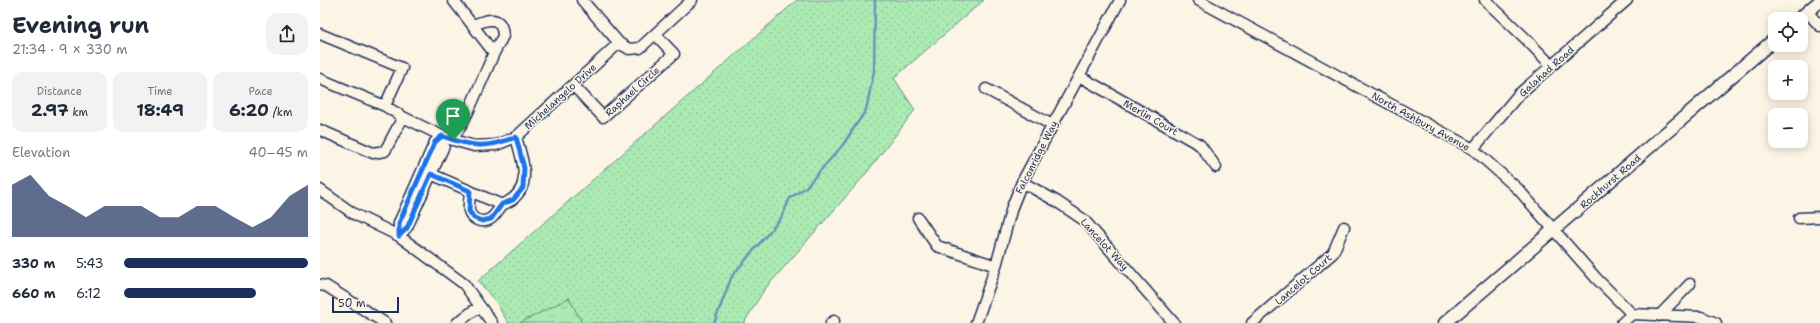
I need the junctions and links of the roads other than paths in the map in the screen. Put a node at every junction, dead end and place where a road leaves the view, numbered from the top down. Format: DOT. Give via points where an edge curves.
graph roads {
  1 [pos="453,0"];
  2 [pos="582,0"];
  3 [pos="692,0"];
  4 [pos="1120,0"];
  5 [pos="1198,0"];
  6 [pos="1485,0"];
  7 [pos="1627,0"];
  8 [pos="1820,1"];
  9 [pos="1807,12"];
  10 [pos="1808,18"];
  11 [pos="473,25"];
  12 [pos="1820,26"];
  13 [pos="320,34"];
  14 [pos="654,34"];
  15 [pos="619,42"];
  16 [pos="1768,45"];
  17 [pos="494,53"];
  18 [pos="1551,65"];
  19 [pos="1079,76"];
  20 [pos="320,79"];
  21 [pos="572,85"];
  22 [pos="986,89"];
  23 [pos="385,106"];
  24 [pos="403,117"];
  25 [pos="1052,125"];
  26 [pos="320,130"];
  27 [pos="442,136"];
  28 [pos="516,137"];
  29 [pos="453,140"];
  30 [pos="1473,149"];
  31 [pos="1216,167"];
  32 [pos="431,174"];
  33 [pos="1022,182"];
  34 [pos="320,190"];
  35 [pos="470,191"];
  36 [pos="502,204"];
  37 [pos="1820,216"];
  38 [pos="918,218"];
  39 [pos="1799,218"];
  40 [pos="1344,228"];
  41 [pos="1554,229"];
  42 [pos="399,236"];
  43 [pos="996,266"];
  44 [pos="1690,284"];
  45 [pos="320,285"];
  46 [pos="480,306"];
  47 [pos="1632,314"];
  48 [pos="1659,316"];
  49 [pos="385,323"];
  50 [pos="457,323"];
  51 [pos="492,323"];
  52 [pos="976,323"];
  53 [pos="1174,323"];
  54 [pos="1252,323"];
  55 [pos="1445,323"];
  56 [pos="1622,323"];
  57 [pos="1716,323"];
  1 -- 11 [label="street"];
  2 -- 15 [label="street"];
  3 -- 14 [label="street"];
  4 -- 19 [label="street, Falconridge Way"];
  5 -- 30 [label="street, North Ashbury Avenue"];
  6 -- 18 [label="street"];
  7 -- 18 [label="street, Galahad Road"];
  8 -- 9 [label="street"];
  10 -- 12 [label="street"];
  11 -- 17 [label="street"];
  11 -- 17 [label="street" via="488,19 501,26 503,36"];
  13 -- 23 [label="street" via="402,68"];
  14 -- 15 [label="street" via="640,48 629,49"];
  14 -- 21 [label="street, Raphael Circle" via="674,54 603,117"];
  15 -- 21 [label="street, Michelangelo Drive"];
  16 -- 41 [label="street, Rockhurst Road"];
  17 -- 29 [label="street"];
  18 -- 30 [label="street, Galahad Road" via="1519,94"];
  19 -- 25 [label="street, Falconridge Way"];
  19 -- 31 [label="street, Merlin Court" via="1200,145"];
  20 -- 23 [label="street, Michelangelo Drive"];
  21 -- 28 [label="street, Michelangelo Drive"];
  22 -- 25 [label="street"];
  23 -- 24 [label="street, Michelangelo Drive"];
  24 -- 26 [label="street" via="385,151 373,153"];
  24 -- 27 [label="street, Michelangelo Drive"];
  25 -- 33 [label="street, Falconridge Way"];
  27 -- 29 [label="street, Michelangelo Drive"];
  27 -- 32 [label="street" via="444,146"];
  27 -- 42 [label="street" via="435,142 399,223"];
  28 -- 29 [label="street, Michelangelo Drive" via="496,145 474,146"];
  28 -- 36 [label="street" via="524,168 523,188 513,200"];
  30 -- 41 [label="street, North Ashbury Avenue" via="1518,189"];
  32 -- 35 [label="street"];
  32 -- 42 [label="street" via="407,228"];
  33 -- 43 [label="street, Falconridge Way" via="1012,207"];
  33 -- 53 [label="street, Lancelot Way" via="1084,220"];
  34 -- 42 [label="street" via="354,214"];
  35 -- 36 [label="street"];
  35 -- 36 [label="street" via="469,211 478,220 491,219"];
  37 -- 39 [label="street"];
  38 -- 43 [label="street" via="937,246"];
  40 -- 54 [label="street, Lancelot Court" via="1333,253"];
  41 -- 47 [label="street, North Ashbury Avenue" via="1596,278"];
  41 -- 55 [label="street, Rockhurst Road"];
  42 -- 46 [label="street" via="464,284"];
  43 -- 52 [label="street, Falconridge Way"];
  44 -- 48 [label="street"];
  45 -- 49 [label="street" via="326,286"];
  46 -- 50 [label="street"];
  46 -- 51 [label="street"];
  47 -- 48 [label="street"];
  47 -- 56 [label="street"];
  48 -- 57 [label="street" via="1701,317"];
}
